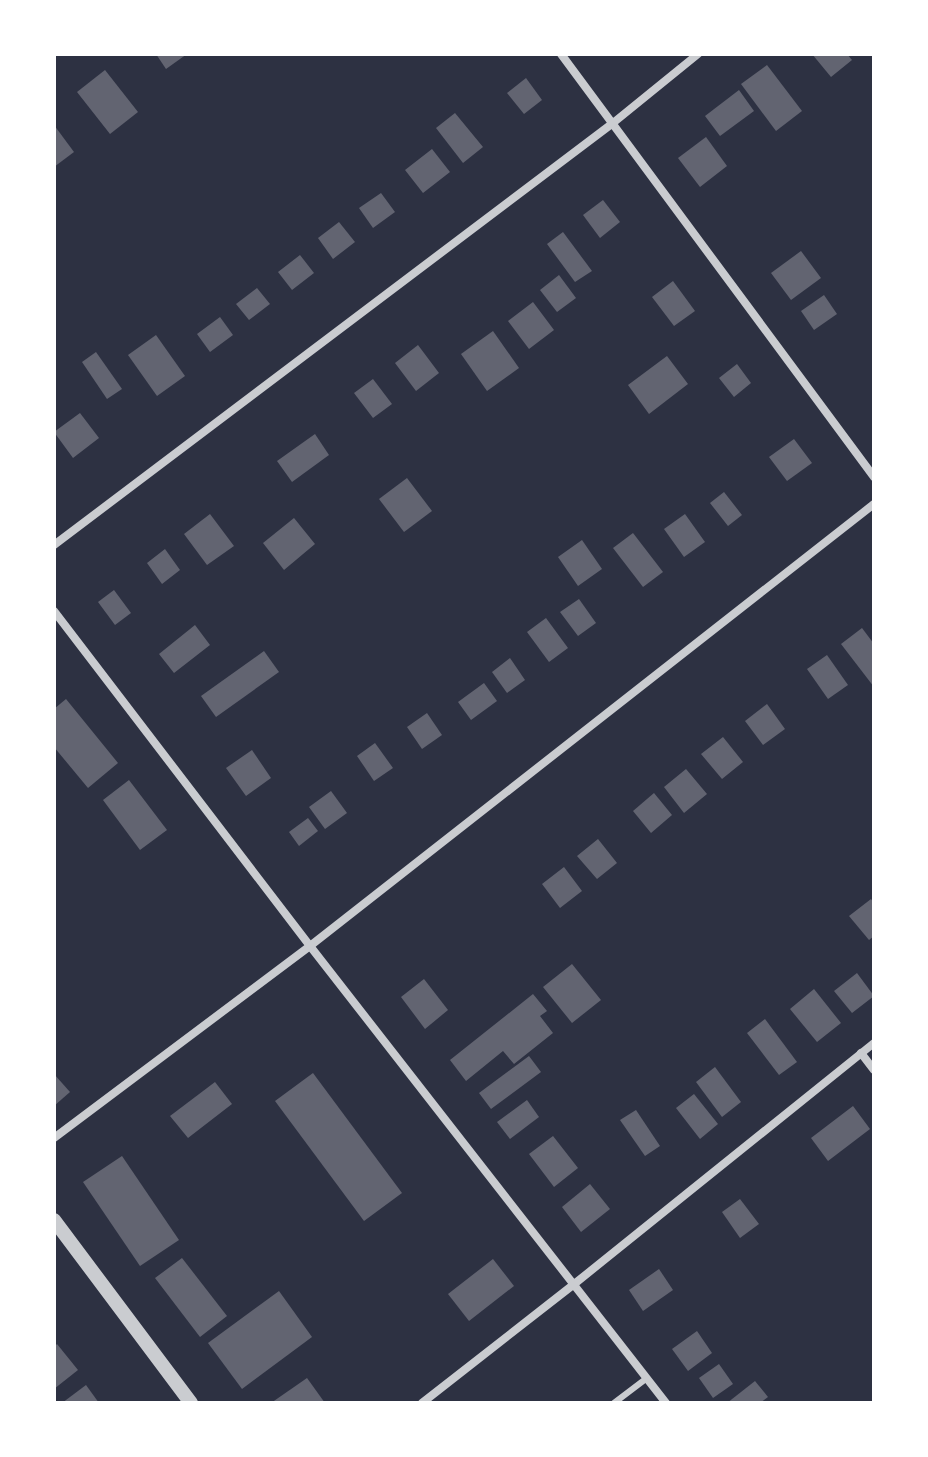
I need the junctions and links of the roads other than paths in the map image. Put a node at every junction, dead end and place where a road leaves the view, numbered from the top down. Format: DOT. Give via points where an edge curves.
graph roads {
  1 [pos="561,54"];
  2 [pos="698,54"];
  3 [pos="613,123"];
  4 [pos="874,477"];
  5 [pos="874,504"];
  6 [pos="54,545"];
  7 [pos="54,611"];
  8 [pos="310,946"];
  9 [pos="874,1043"];
  10 [pos="861,1053"];
  11 [pos="874,1070"];
  12 [pos="54,1138"];
  13 [pos="54,1220"];
  14 [pos="573,1285"];
  15 [pos="647,1378"];
  16 [pos="191,1403"];
  17 [pos="422,1403"];
  18 [pos="614,1403"];
  19 [pos="666,1403"];
  1 -- 3 [label="street"];
  2 -- 3 [label="street"];
  3 -- 4 [label="street"];
  3 -- 6 [label="street"];
  5 -- 8 [label="street"];
  7 -- 8 [label="street"];
  8 -- 12 [label="street"];
  8 -- 14 [label="street"];
  9 -- 10 [label="street"];
  10 -- 11 [label="street"];
  10 -- 14 [label="street"];
  13 -- 16 [label="street"];
  14 -- 15 [label="street"];
  14 -- 17 [label="street"];
  15 -- 18 [label="lane"];
  15 -- 19 [label="street"];
}
